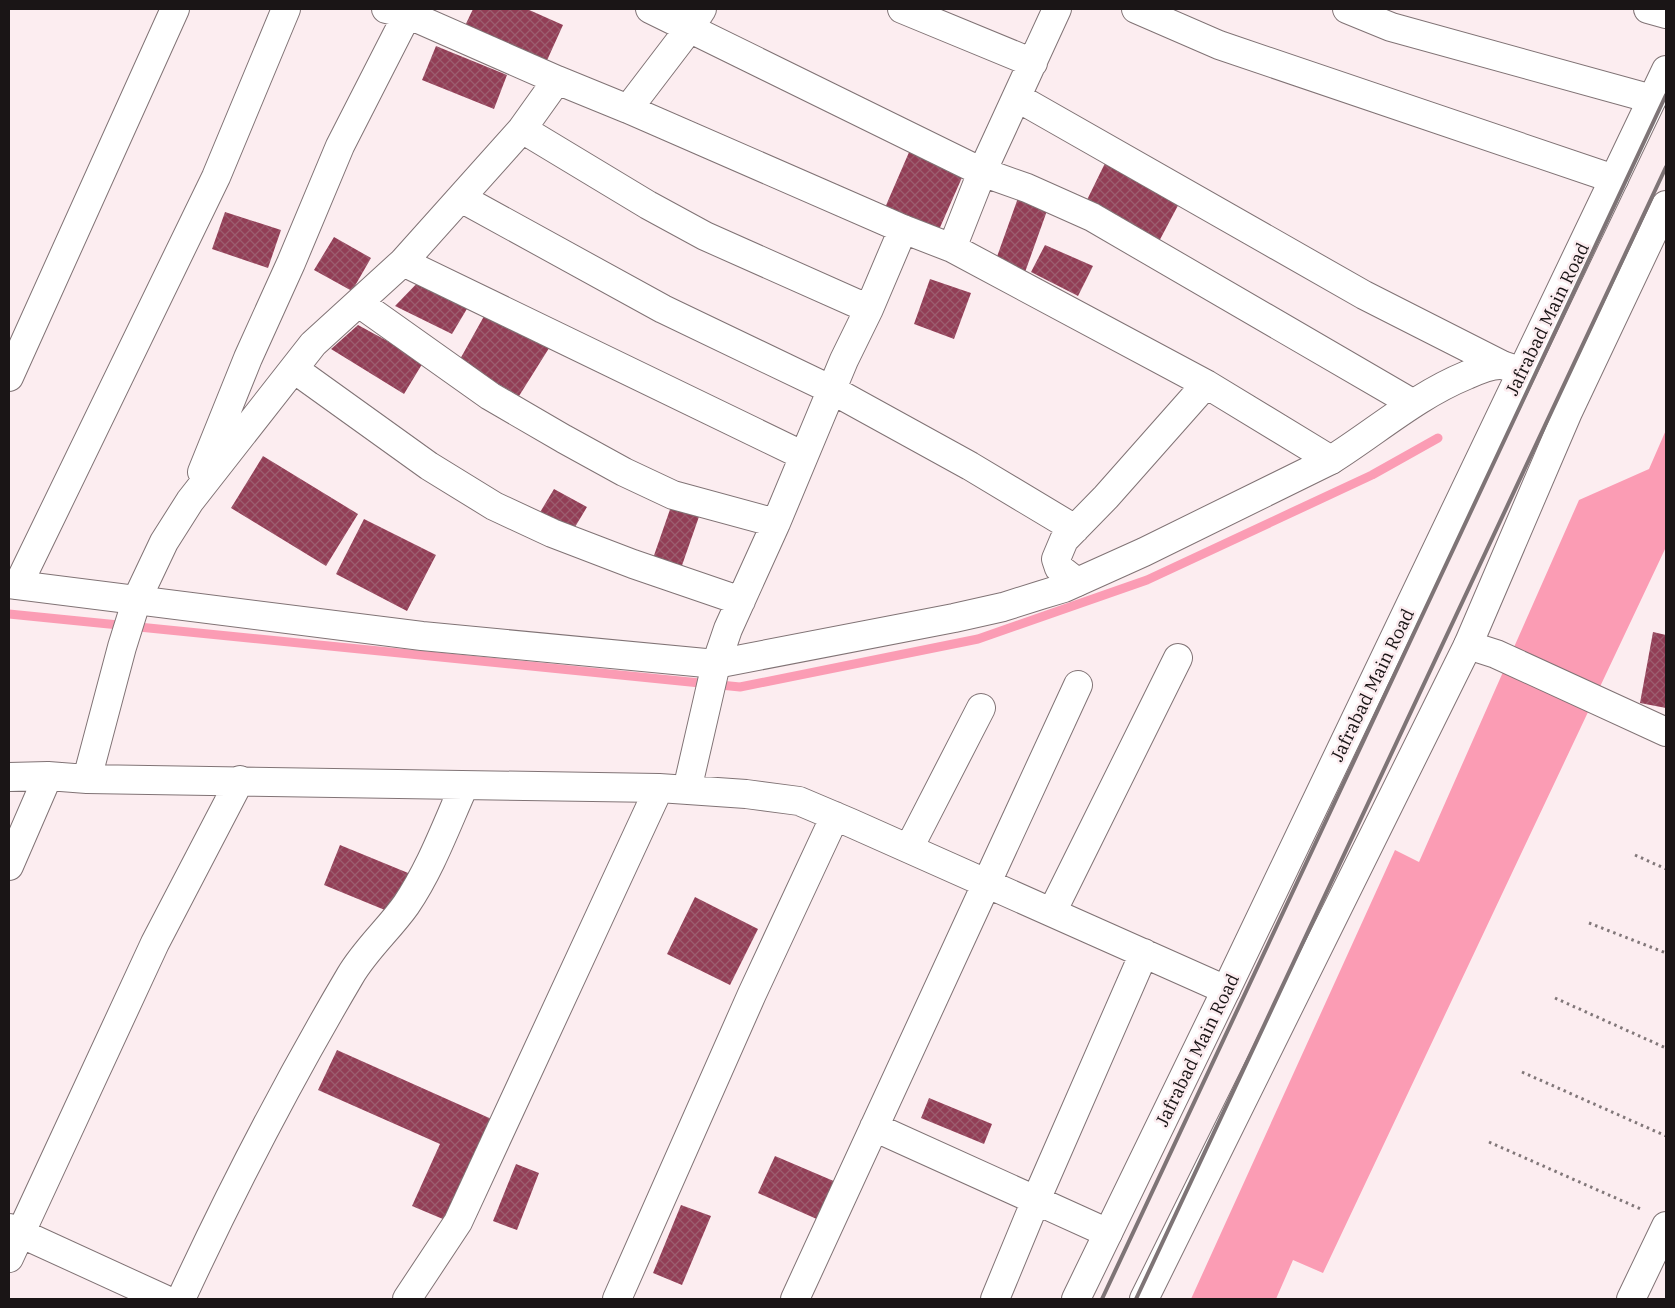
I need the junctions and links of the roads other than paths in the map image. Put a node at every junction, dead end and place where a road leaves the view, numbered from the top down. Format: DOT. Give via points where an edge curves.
graph roads {
  1 [pos="175,9"];
  2 [pos="286,9"];
  3 [pos="650,9"];
  4 [pos="902,9"];
  5 [pos="1058,9"];
  6 [pos="1136,9"];
  7 [pos="1347,9"];
  8 [pos="1648,9"];
  9 [pos="401,10"];
  10 [pos="1666,14"];
  11 [pos="695,19"];
  12 [pos="1033,63"];
  13 [pos="1666,70"];
  14 [pos="558,80"];
  15 [pos="1018,98"];
  16 [pos="1652,99"];
  17 [pos="628,108"];
  18 [pos="522,129"];
  19 [pos="982,172"];
  20 [pos="1614,178"];
  21 [pos="461,198"];
  22 [pos="1666,205"];
  23 [pos="903,229"];
  24 [pos="952,248"];
  25 [pos="403,262"];
  26 [pos="359,303"];
  27 [pos="869,309"];
  28 [pos="1511,368"];
  29 [pos="294,369"];
  30 [pos="9,377"];
  31 [pos="1206,384"];
  32 [pos="832,390"];
  33 [pos="1412,403"];
  34 [pos="804,456"];
  35 [pos="1331,460"];
  36 [pos="190,501"];
  37 [pos="776,523"];
  38 [pos="1075,529"];
  39 [pos="1077,582"];
  40 [pos="14,584"];
  41 [pos="741,601"];
  42 [pos="135,604"];
  43 [pos="1468,645"];
  44 [pos="1178,658"];
  45 [pos="713,678"];
  46 [pos="1078,685"];
  47 [pos="981,708"];
  48 [pos="1666,732"];
  49 [pos="48,776"];
  50 [pos="9,777"];
  51 [pos="86,779"];
  52 [pos="240,780"];
  53 [pos="464,786"];
  54 [pos="659,788"];
  55 [pos="687,790"];
  56 [pos="835,816"];
  57 [pos="909,848"];
  58 [pos="9,866"];
  59 [pos="987,883"];
  60 [pos="1052,912"];
  61 [pos="1144,953"];
  62 [pos="1226,990"];
  63 [pos="874,1127"];
  64 [pos="1036,1200"];
  65 [pos="1657,1220"];
  66 [pos="14,1230"];
  67 [pos="1108,1233"];
  68 [pos="9,1258"];
  69 [pos="624,1297"];
  70 [pos="164,1299"];
  71 [pos="181,1299"];
  72 [pos="407,1299"];
  73 [pos="795,1299"];
  74 [pos="995,1299"];
  75 [pos="1076,1299"];
  76 [pos="1144,1299"];
  77 [pos="1632,1299"];
  1 -- 30 [label="street"];
  2 -- 40 [label="street" via="216,177"];
  3 -- 11 [label="street"];
  4 -- 12 [label="street"];
  5 -- 12 [label="street"];
  6 -- 20 [label="street" via="1219,45"];
  7 -- 16 [label="street" via="1391,27"];
  8 -- 10 [label="street"];
  9 -- 14 [label="street"];
  9 -- 36 [label="street" via="248,358"];
  11 -- 17 [label="street"];
  11 -- 19 [label="street"];
  12 -- 15 [label="street"];
  13 -- 16 [label="street, Jafrabad Main Road"];
  14 -- 17 [label="street"];
  14 -- 18 [label="street"];
  15 -- 19 [label="street"];
  15 -- 28 [label="street" via="1364,295"];
  16 -- 20 [label="street, Jafrabad Main Road"];
  17 -- 23 [label="street"];
  18 -- 21 [label="street"];
  18 -- 27 [label="street" via="705,236"];
  19 -- 24 [label="street"];
  19 -- 33 [label="street" via="1092,217"];
  20 -- 28 [label="street, Jafrabad Main Road"];
  21 -- 25 [label="street"];
  21 -- 32 [label="street" via="663,309"];
  22 -- 43 [label="street" via="1568,412"];
  23 -- 24 [label="street"];
  23 -- 27 [label="street"];
  24 -- 31 [label="street"];
  25 -- 26 [label="street"];
  25 -- 34 [label="street"];
  26 -- 29 [label="street" via="313,344"];
  26 -- 37 [label="street" via="490,396 624,472 673,495"];
  27 -- 32 [label="street"];
  28 -- 33 [label="street" via="1475,371"];
  28 -- 62 [label="street, Jafrabad Main Road"];
  29 -- 36 [label="street"];
  29 -- 41 [label="street" via="429,466 494,506 552,533"];
  31 -- 35 [label="street"];
  31 -- 38 [label="street"];
  32 -- 34 [label="street"];
  32 -- 38 [label="street" via="970,466"];
  33 -- 35 [label="street"];
  34 -- 37 [label="street"];
  35 -- 39 [label="street"];
  36 -- 42 [label="street" via="164,542"];
  37 -- 41 [label="street"];
  38 -- 39 [label="street" via="1064,540 1056,559 1059,568"];
  39 -- 45 [label="street" via="1003,607"];
  40 -- 42 [label="street"];
  41 -- 45 [label="street" via="728,629"];
  42 -- 45 [label="street" via="422,636"];
  42 -- 51 [label="street"];
  43 -- 48 [label="street" via="1496,654"];
  43 -- 76 [label="street"];
  44 -- 60 [label="street"];
  45 -- 55 [label="street"];
  46 -- 59 [label="street"];
  47 -- 57 [label="street"];
  49 -- 50 [label="street"];
  49 -- 51 [label="street"];
  49 -- 58 [label="street"];
  51 -- 52 [label="street"];
  52 -- 53 [label="street"];
  52 -- 66 [label="street" via="155,943"];
  53 -- 54 [label="street"];
  53 -- 71 [label="street" via="423,878 351,973 288,1085"];
  54 -- 55 [label="street"];
  54 -- 72 [label="street" via="458,1222"];
  55 -- 56 [label="street" via="799,801"];
  56 -- 57 [label="street"];
  56 -- 69 [label="street" via="752,994"];
  57 -- 59 [label="street"];
  59 -- 60 [label="street"];
  59 -- 63 [label="street"];
  60 -- 61 [label="street"];
  61 -- 62 [label="street"];
  61 -- 64 [label="street"];
  62 -- 67 [label="street, Jafrabad Main Road"];
  63 -- 64 [label="street"];
  63 -- 73 [label="street"];
  64 -- 67 [label="street"];
  64 -- 74 [label="street"];
  65 -- 77 [label="street"];
  66 -- 68 [label="street"];
  66 -- 70 [label="street"];
  67 -- 75 [label="street, Jafrabad Main Road"];
}
